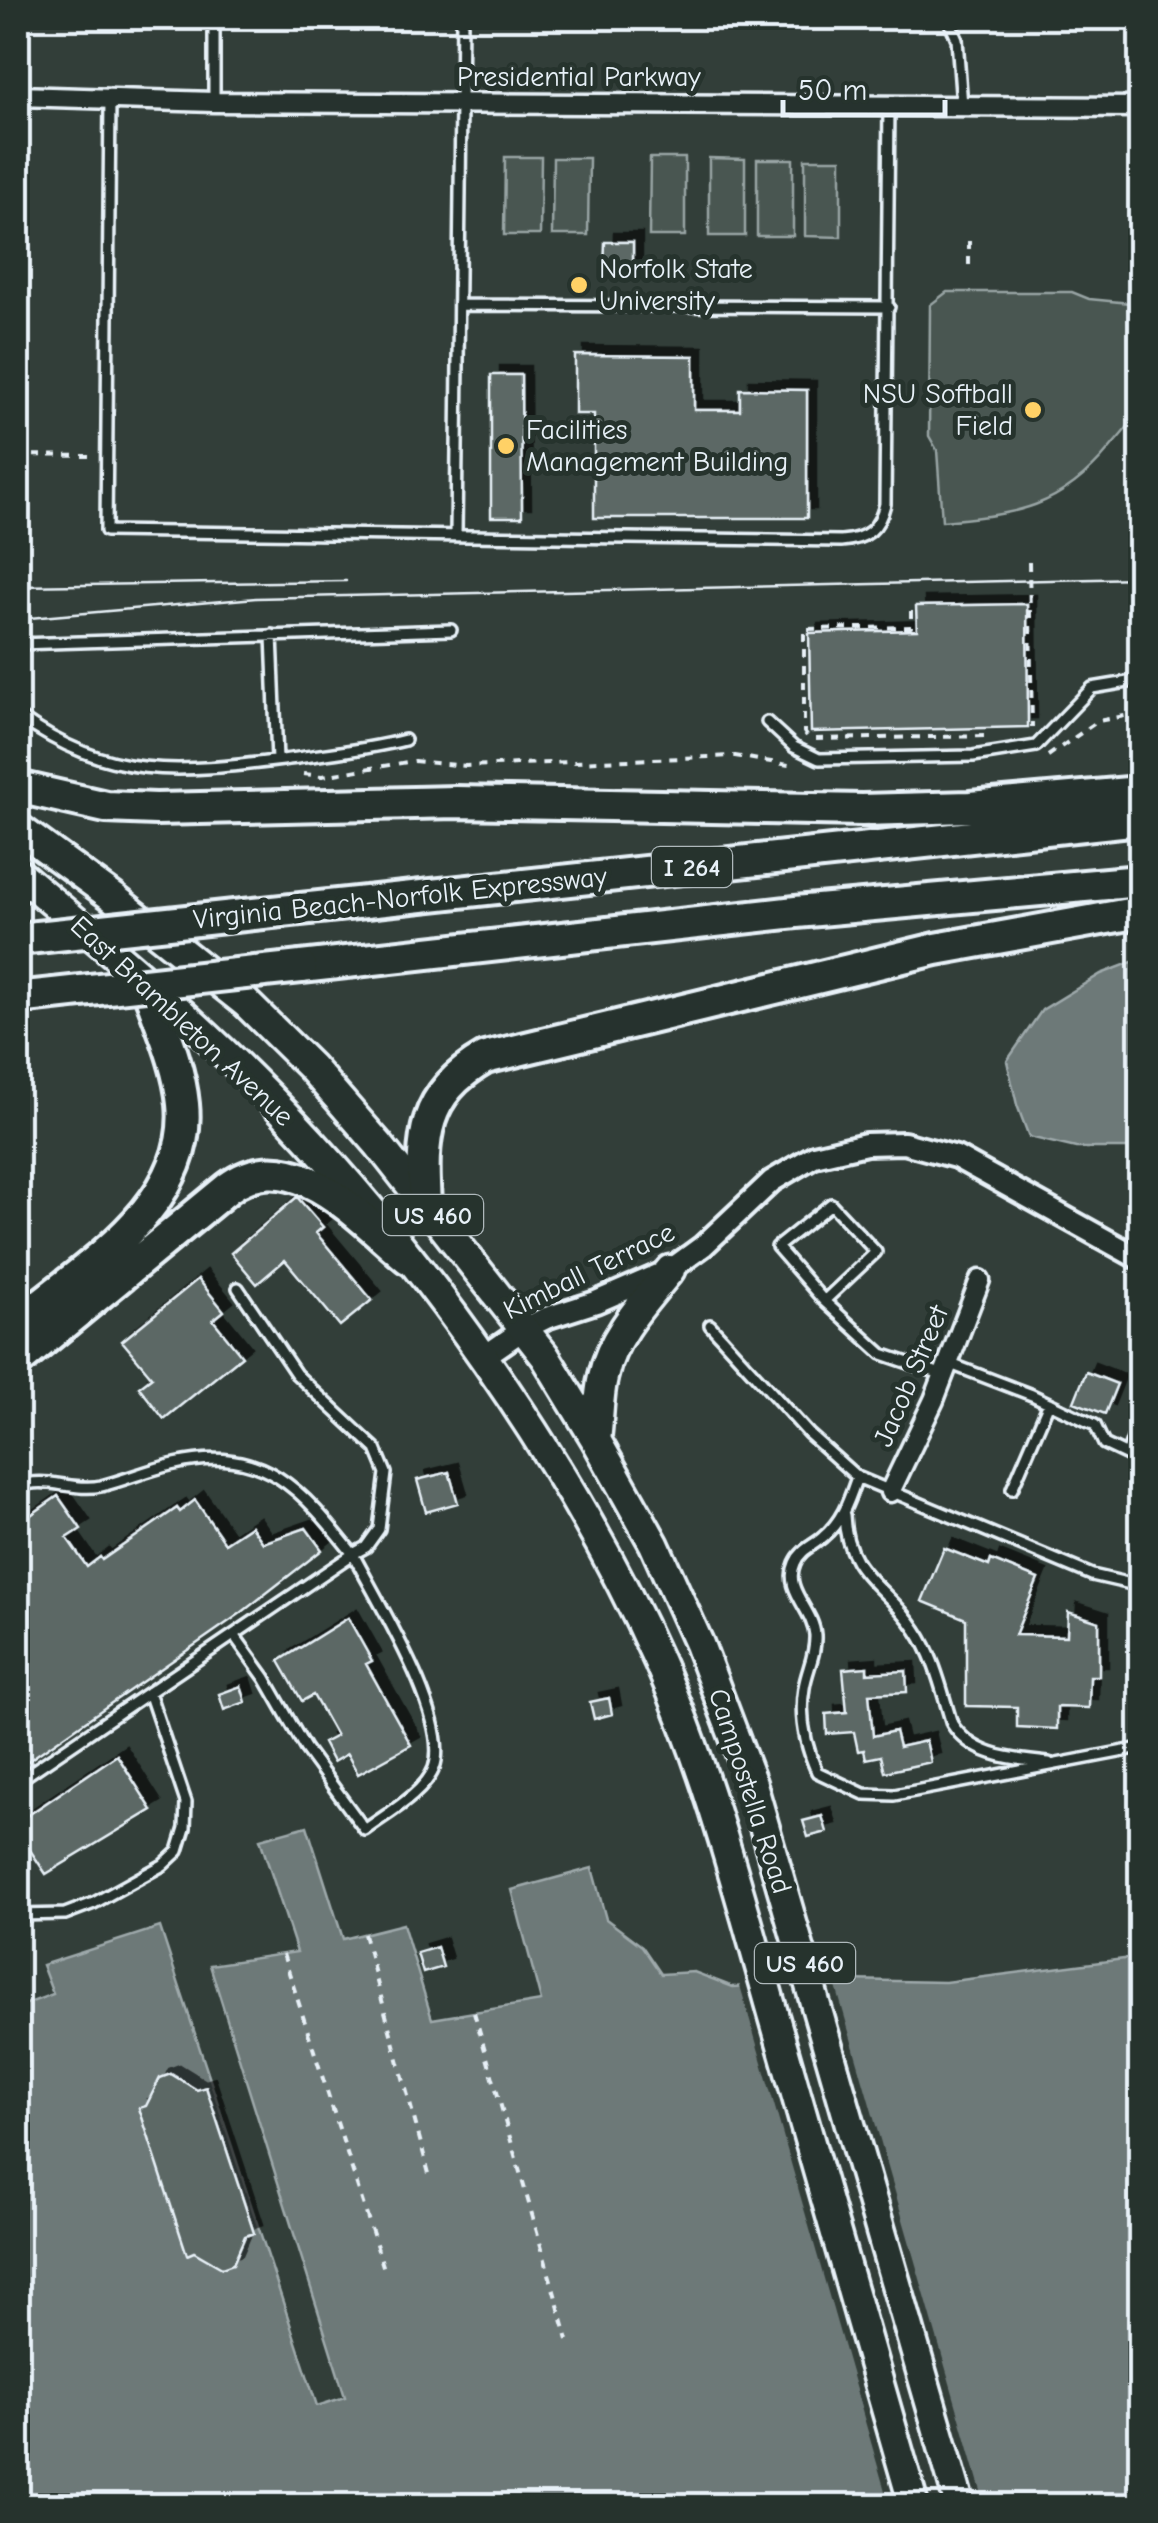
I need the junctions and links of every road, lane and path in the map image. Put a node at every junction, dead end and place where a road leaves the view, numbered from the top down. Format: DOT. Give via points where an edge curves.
graph roads {
  1 [pos="218,18"];
  2 [pos="462,18"];
  3 [pos="948,18"];
  4 [pos="18,96"];
  5 [pos="110,100"];
  6 [pos="214,102"];
  7 [pos="462,104"];
  8 [pos="889,105"];
  9 [pos="962,106"];
  10 [pos="1140,107"];
  11 [pos="969,232"];
  12 [pos="969,265"];
  13 [pos="460,305"];
  14 [pos="889,307"];
  15 [pos="18,456"];
  16 [pos="89,456"];
  17 [pos="456,536"];
  18 [pos="1029,562"];
  19 [pos="910,611"];
  20 [pos="451,630"];
  21 [pos="272,634"];
  22 [pos="18,644"];
  23 [pos="1140,680"];
  24 [pos="1140,713"];
  25 [pos="18,716"];
  26 [pos="767,722"];
  27 [pos="1028,732"];
  28 [pos="1002,736"];
  29 [pos="405,740"];
  30 [pos="277,760"];
  31 [pos="1038,761"];
  32 [pos="806,768"];
  33 [pos="300,774"];
  34 [pos="18,788"];
  35 [pos="1140,792"];
  36 [pos="1140,819"];
  37 [pos="18,828"];
  38 [pos="18,873"];
  39 [pos="1140,881"];
  40 [pos="1140,912"];
  41 [pos="18,939"];
  42 [pos="147,985"];
  43 [pos="20,998"];
  44 [pos="425,1204"];
  45 [pos="408,1258"];
  46 [pos="1140,1259"];
  47 [pos="670,1270"];
  48 [pos="980,1280"];
  49 [pos="238,1288"];
  50 [pos="824,1301"];
  51 [pos="18,1323"];
  52 [pos="710,1325"];
  53 [pos="524,1329"];
  54 [pos="482,1358"];
  55 [pos="18,1361"];
  56 [pos="946,1369"];
  57 [pos="1049,1404"];
  58 [pos="1140,1419"];
  59 [pos="596,1440"];
  60 [pos="1127,1455"];
  61 [pos="1140,1461"];
  62 [pos="553,1466"];
  63 [pos="858,1477"];
  64 [pos="18,1486"];
  65 [pos="1012,1489"];
  66 [pos="890,1492"];
  67 [pos="844,1515"];
  68 [pos="353,1554"];
  69 [pos="1140,1586"];
  70 [pos="234,1634"];
  71 [pos="149,1692"];
  72 [pos="1140,1748"];
  73 [pos="1056,1764"];
  74 [pos="18,1781"];
  75 [pos="18,1915"];
  76 [pos="364,1934"];
  77 [pos="283,1954"];
  78 [pos="474,2012"];
  79 [pos="431,2181"];
  80 [pos="384,2269"];
  81 [pos="568,2340"];
  82 [pos="914,2506"];
  83 [pos="960,2506"];
  1 -- 6 [label="lane"];
  2 -- 7 [label="lane"];
  3 -- 9 [label="lane" via="958,39"];
  4 -- 5 [label="street, Presidential Parkway"];
  5 -- 6 [label="street, Presidential Parkway"];
  5 -- 17 [label="lane" via="106,532"];
  6 -- 7 [label="street, Presidential Parkway"];
  7 -- 8 [label="street, Presidential Parkway"];
  7 -- 13 [label="lane"];
  8 -- 9 [label="street, Presidential Parkway"];
  8 -- 14 [label="lane"];
  9 -- 10 [label="street, Presidential Parkway"];
  11 -- 12 [label="path"];
  13 -- 14 [label="lane"];
  13 -- 17 [label="lane"];
  14 -- 17 [label="lane" via="884,504 876,528 864,538"];
  15 -- 16 [label="path"];
  18 -- 27 [label="path" via="1034,719"];
  19 -- 28 [label="path" via="910,626 804,630 805,735"];
  20 -- 21 [label="lane"];
  21 -- 22 [label="lane"];
  21 -- 30 [label="lane"];
  23 -- 26 [label="lane" via="1092,688 1036,746 973,756 819,759 794,748"];
  24 -- 31 [label="path" via="1098,720"];
  25 -- 30 [label="lane" via="78,751 130,766 187,770"];
  29 -- 30 [label="lane"];
  32 -- 33 [label="path" via="735,756 466,766 414,761"];
  34 -- 35 [label="highway" via="156,810 474,802 879,810"];
  36 -- 41 [label="highway, Virginia Beach-Norfolk Expressway / I 264, bridge"];
  37 -- 44 [label="main road, East Brambleton Avenue / US 460" via="246,1003 311,1067"];
  38 -- 42 [label="main road, East Brambleton Avenue / US 460"];
  39 -- 43 [label="highway, Virginia Beach-Norfolk Expressway / I 264, bridge"];
  40 -- 44 [label="highway" via="917,953 485,1058 448,1086 432,1110 422,1152"];
  42 -- 45 [label="main road, East Brambleton Avenue / US 460" via="272,1099"];
  42 -- 51 [label="highway" via="181,1090 184,1120 174,1166 142,1219"];
  44 -- 53 [label="main road, East Brambleton Avenue / US 460"];
  45 -- 54 [label="main road, East Brambleton Avenue / US 460"];
  45 -- 55 [label="highway" via="307,1180 258,1173 228,1188"];
  46 -- 47 [label="street, Kimball Terrace" via="956,1157 904,1143 814,1156 772,1181"];
  47 -- 53 [label="street, Kimball Terrace"];
  47 -- 59 [label="main road" via="626,1324 610,1359"];
  48 -- 56 [label="street, Jacob Street"];
  49 -- 68 [label="lane" via="296,1374 376,1449 386,1473 379,1529"];
  50 -- 50 [label="lane" via="777,1247 831,1204 876,1252"];
  50 -- 56 [label="lane" via="882,1354"];
  52 -- 63 [label="lane" via="809,1434"];
  53 -- 54 [label="street, Kimball Terrace"];
  53 -- 59 [label="main road, East Brambleton Avenue / US 460"];
  54 -- 62 [label="main road, East Brambleton Avenue / US 460"];
  56 -- 57 [label="lane"];
  56 -- 66 [label="street, Jacob Street"];
  57 -- 60 [label="lane" via="1096,1425 1104,1444"];
  57 -- 65 [label="lane"];
  58 -- 60 [label="lane"];
  59 -- 83 [label="main road, Campostella Road / US 460" via="654,1544 752,1784"];
  60 -- 61 [label="lane"];
  62 -- 82 [label="main road, Campostella Road / US 460" via="658,1661 710,1798"];
  63 -- 66 [label="lane"];
  63 -- 67 [label="lane"];
  64 -- 68 [label="lane" via="97,1487 199,1460 268,1469 293,1486"];
  66 -- 69 [label="lane" via="1092,1575"];
  67 -- 73 [label="lane" via="852,1557 928,1650 958,1734 1000,1757"];
  67 -- 73 [label="lane" via="793,1567 796,1596 815,1632 802,1721 816,1772 864,1794 894,1795"];
  68 -- 70 [label="lane"];
  68 -- 70 [label="lane" via="427,1699 437,1748 434,1769 422,1785 365,1830"];
  70 -- 71 [label="lane"];
  71 -- 74 [label="lane"];
  71 -- 75 [label="lane" via="186,1802 178,1851 94,1903 65,1914"];
  72 -- 73 [label="lane"];
  76 -- 79 [label="path"];
  77 -- 80 [label="path"];
  78 -- 81 [label="path"];
}
